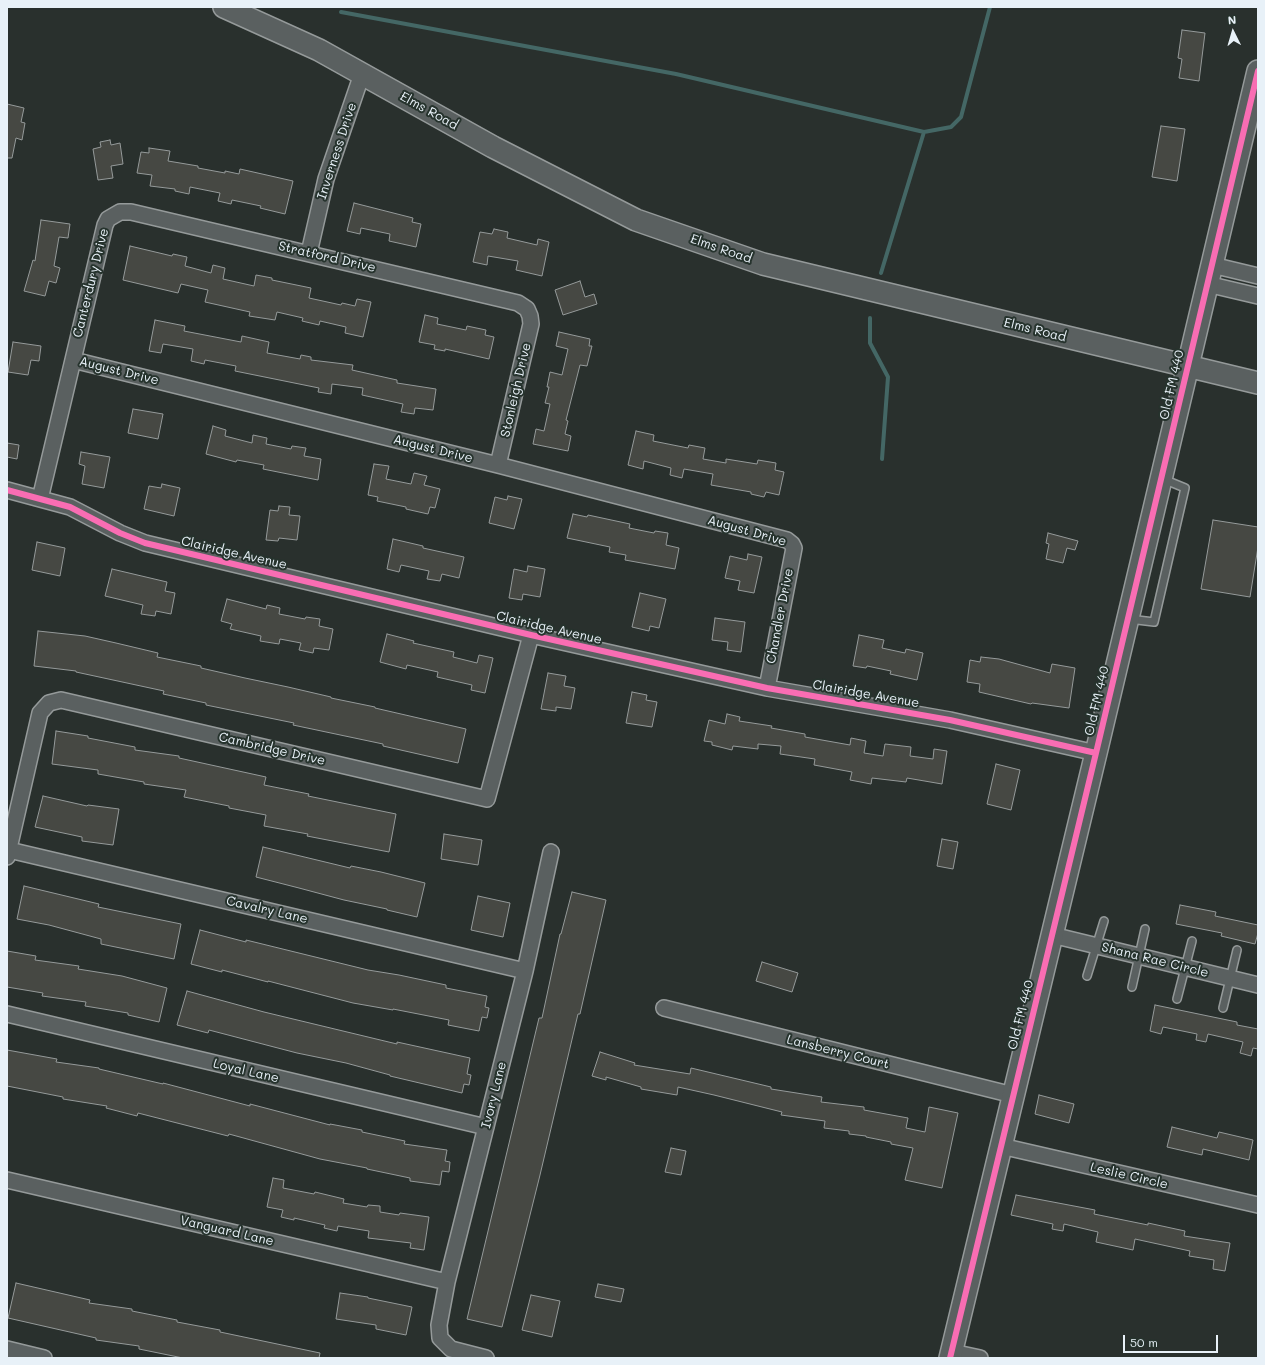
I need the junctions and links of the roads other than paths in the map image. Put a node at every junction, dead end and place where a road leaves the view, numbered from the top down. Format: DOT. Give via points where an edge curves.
graph roads {
  1 [pos="224,7"];
  2 [pos="1258,71"];
  3 [pos="362,74"];
  4 [pos="118,213"];
  5 [pos="309,253"];
  6 [pos="1210,275"];
  7 [pos="1258,276"];
  8 [pos="1258,296"];
  9 [pos="530,316"];
  10 [pos="73,360"];
  11 [pos="1188,367"];
  12 [pos="1258,383"];
  13 [pos="498,465"];
  14 [pos="7,490"];
  15 [pos="40,499"];
  16 [pos="792,544"];
  17 [pos="530,635"];
  18 [pos="766,688"];
  19 [pos="1096,753"];
  20 [pos="552,852"];
  21 [pos="8,853"];
  22 [pos="1104,921"];
  23 [pos="1145,929"];
  24 [pos="1052,935"];
  25 [pos="1192,941"];
  26 [pos="1096,946"];
  27 [pos="1237,950"];
  28 [pos="1139,956"];
  29 [pos="1185,967"];
  30 [pos="525,970"];
  31 [pos="1087,976"];
  32 [pos="1230,979"];
  33 [pos="1258,985"];
  34 [pos="1132,987"];
  35 [pos="1177,999"];
  36 [pos="664,1008"];
  37 [pos="1223,1008"];
  38 [pos="7,1014"];
  39 [pos="1013,1095"];
  40 [pos="486,1127"];
  41 [pos="1001,1146"];
  42 [pos="7,1180"];
  43 [pos="1258,1205"];
  44 [pos="447,1282"];
  45 [pos="7,1349"];
  46 [pos="951,1355"];
  47 [pos="44,1358"];
  48 [pos="486,1358"];
  49 [pos="980,1358"];
  1 -- 3 [label="street, Elms Road" via="319,50"];
  2 -- 6 [label="street, Old FM 440"];
  3 -- 5 [label="street, Inverness Drive" via="326,179"];
  3 -- 11 [label="street, Elms Road" via="493,147 636,220 763,264"];
  4 -- 5 [label="street, Stratford Drive" via="131,212"];
  4 -- 10 [label="street, Canterdury Drive" via="108,219 105,225"];
  5 -- 9 [label="street, Stratford Drive" via="518,303 527,309"];
  6 -- 7 [label="street"];
  6 -- 8 [label="street"];
  6 -- 11 [label="street, Old FM 440"];
  9 -- 13 [label="street, Stonleigh Drive" via="531,324"];
  10 -- 13 [label="street, August Drive"];
  10 -- 15 [label="street, Canterdury Drive"];
  11 -- 12 [label="street, Elms Road"];
  11 -- 19 [label="street, Old FM 440"];
  13 -- 16 [label="street, August Drive" via="787,540"];
  14 -- 15 [label="street, Clairidge Avenue"];
  15 -- 17 [label="street, Clairidge Avenue" via="70,507 145,543"];
  16 -- 18 [label="street, Chandler Drive" via="794,548"];
  17 -- 18 [label="street, Clairidge Avenue"];
  17 -- 21 [label="street, Cambridge Drive" via="487,799 61,700 49,703 40,713"];
  18 -- 19 [label="street, Clairidge Avenue" via="950,720"];
  19 -- 24 [label="street, Old FM 440"];
  20 -- 30 [label="street, Ivory Lane"];
  21 -- 30 [label="street, Cavalry Lane"];
  22 -- 26 [label="lane"];
  23 -- 28 [label="lane"];
  24 -- 26 [label="street, Shana Rae Circle"];
  24 -- 39 [label="street, Old FM 440"];
  25 -- 29 [label="lane"];
  26 -- 28 [label="street, Shana Rae Circle"];
  26 -- 31 [label="lane"];
  27 -- 32 [label="lane"];
  28 -- 29 [label="street, Shana Rae Circle"];
  28 -- 34 [label="lane"];
  29 -- 32 [label="street, Shana Rae Circle"];
  29 -- 35 [label="lane"];
  30 -- 40 [label="street, Ivory Lane"];
  32 -- 33 [label="street, Shana Rae Circle"];
  32 -- 37 [label="lane"];
  36 -- 39 [label="street, Lansberry Court"];
  38 -- 40 [label="street, Loyal Lane"];
  39 -- 41 [label="street, Old FM 440"];
  40 -- 44 [label="street, Ivory Lane"];
  41 -- 43 [label="street, Leslie Circle"];
  41 -- 46 [label="street, Old FM 440"];
  42 -- 44 [label="street, Vanguard Lane"];
  44 -- 48 [label="street, Ivory Lane" via="439,1325 440,1338 451,1349"];
  45 -- 47 [label="street"];
  46 -- 49 [label="street"];
}
